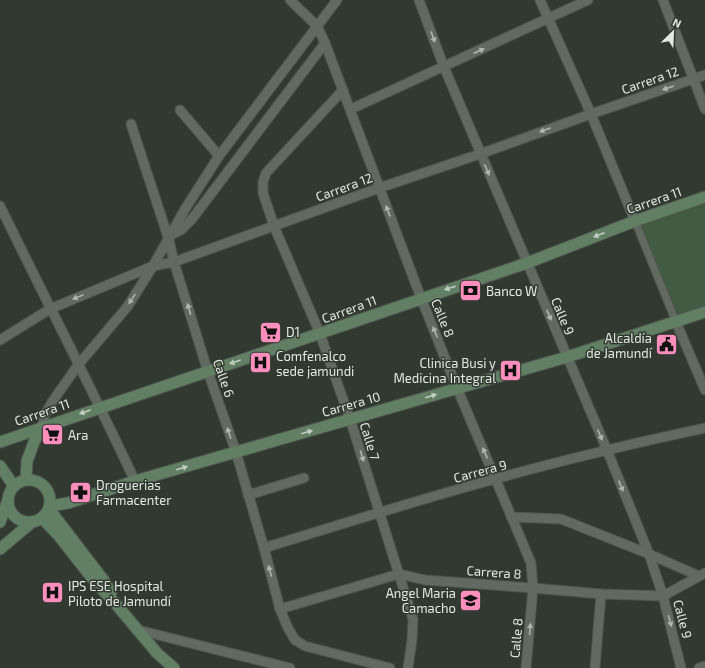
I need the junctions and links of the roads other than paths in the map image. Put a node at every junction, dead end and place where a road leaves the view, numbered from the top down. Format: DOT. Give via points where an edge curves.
graph roads {
  1 [pos="290,0"];
  2 [pos="337,0"];
  3 [pos="419,0"];
  4 [pos="540,0"];
  5 [pos="588,0"];
  6 [pos="663,0"];
  7 [pos="548,19"];
  8 [pos="317,26"];
  9 [pos="325,43"];
  10 [pos="444,67"];
  11 [pos="705,75"];
  12 [pos="693,79"];
  13 [pos="343,90"];
  14 [pos="351,109"];
  15 [pos="705,109"];
  16 [pos="180,110"];
  17 [pos="591,114"];
  18 [pos="131,124"];
  19 [pos="480,154"];
  20 [pos="219,156"];
  21 [pos="379,188"];
  22 [pos="705,197"];
  23 [pos="0,206"];
  24 [pos="635,221"];
  25 [pos="274,226"];
  26 [pos="170,237"];
  27 [pos="174,262"];
  28 [pos="527,263"];
  29 [pos="153,266"];
  30 [pos="421,298"];
  31 [pos="50,309"];
  32 [pos="705,312"];
  33 [pos="676,322"];
  34 [pos="320,334"];
  35 [pos="0,340"];
  36 [pos="567,357"];
  37 [pos="78,365"];
  38 [pos="208,372"];
  39 [pos="457,388"];
  40 [pos="705,390"];
  41 [pos="101,407"];
  42 [pos="350,419"];
  43 [pos="42,427"];
  44 [pos="705,428"];
  45 [pos="0,442"];
  46 [pos="607,450"];
  47 [pos="236,452"];
  48 [pos="2,468"];
  49 [pos="304,478"];
  50 [pos="496,479"];
  51 [pos="135,482"];
  52 [pos="20,483"];
  53 [pos="248,495"];
  54 [pos="8,500"];
  55 [pos="50,507"];
  56 [pos="379,512"];
  57 [pos="511,517"];
  58 [pos="37,520"];
  59 [pos="0,522"];
  60 [pos="73,548"];
  61 [pos="264,548"];
  62 [pos="0,549"];
  63 [pos="649,554"];
  64 [pos="399,574"];
  65 [pos="702,575"];
  66 [pos="533,588"];
  67 [pos="601,594"];
  68 [pos="663,596"];
  69 [pos="280,609"];
  70 [pos="138,630"];
  71 [pos="705,666"];
  72 [pos="171,667"];
  73 [pos="290,668"];
  74 [pos="390,668"];
  75 [pos="408,668"];
  76 [pos="526,668"];
  77 [pos="595,668"];
  78 [pos="681,668"];
  79 [pos="699,668"];
  1 -- 8 [label="street"];
  2 -- 8 [label="street"];
  3 -- 10 [label="street, Calle 9, one-way"];
  4 -- 7 [label="street"];
  5 -- 7 [label="street"];
  6 -- 12 [label="street"];
  10 -- 7 [label="street, one-way"];
  7 -- 17 [label="street"];
  8 -- 9 [label="street, Calle 8"];
  8 -- 20 [label="street"];
  9 -- 13 [label="street, Calle 8"];
  9 -- 26 [label="street" via="192,219"];
  10 -- 14 [label="street"];
  10 -- 19 [label="street, Calle 9"];
  11 -- 12 [label="street, Carrera 12"];
  12 -- 15 [label="street"];
  12 -- 17 [label="street, Carrera 12, one-way"];
  13 -- 14 [label="street, Calle 8"];
  13 -- 25 [label="street, Calle 7" via="266,173 263,193"];
  14 -- 21 [label="street, Calle 8"];
  16 -- 20 [label="street"];
  17 -- 19 [label="street, Carrera 12, one-way"];
  17 -- 24 [label="street"];
  18 -- 26 [label="street, Calle 6"];
  19 -- 21 [label="street, Carrera 12"];
  19 -- 28 [label="street, Calle 9, one-way"];
  20 -- 26 [label="street"];
  21 -- 25 [label="street, Carrera 12"];
  30 -- 21 [label="street, Calle 8, one-way"];
  22 -- 24 [label="main road, Carrera 11"];
  23 -- 31 [label="street"];
  24 -- 28 [label="main road, Carrera 11, one-way"];
  24 -- 33 [label="street"];
  25 -- 27 [label="street, Carrera 12"];
  25 -- 34 [label="street, Calle 7"];
  26 -- 27 [label="street, Calle 6"];
  26 -- 29 [label="street"];
  27 -- 29 [label="street, Carrera 12"];
  38 -- 27 [label="street, Calle 6, one-way"];
  28 -- 30 [label="main road, Carrera 11, one-way"];
  28 -- 36 [label="street, Calle 9, one-way"];
  29 -- 31 [label="street, Carrera 12, one-way"];
  29 -- 37 [label="street, one-way" via="128,306"];
  30 -- 34 [label="main road, Carrera 11"];
  39 -- 30 [label="street, Calle 8, one-way"];
  31 -- 35 [label="street, Carrera 12"];
  31 -- 37 [label="street"];
  32 -- 33 [label="main road, Carrera 10"];
  33 -- 36 [label="main road, Carrera 10"];
  33 -- 40 [label="street"];
  34 -- 38 [label="main road, Carrera 11, one-way"];
  34 -- 42 [label="street, Calle 7"];
  36 -- 39 [label="main road, Carrera 10"];
  36 -- 46 [label="street, Calle 9, one-way"];
  37 -- 41 [label="street"];
  37 -- 43 [label="street" via="52,402"];
  38 -- 41 [label="main road, Carrera 11"];
  47 -- 38 [label="street, Calle 6, one-way"];
  42 -- 39 [label="main road, Carrera 10, one-way"];
  50 -- 39 [label="street, Calle 8, one-way"];
  41 -- 43 [label="main road, Carrera 11, one-way"];
  41 -- 51 [label="street"];
  47 -- 42 [label="main road, Carrera 10, one-way"];
  42 -- 56 [label="street, Calle 7, one-way"];
  43 -- 45 [label="main road, Carrera 11"];
  43 -- 52 [label="main road"];
  44 -- 46 [label="street, Carrera 9"];
  46 -- 50 [label="street, Carrera 9"];
  46 -- 63 [label="street, Calle 9, one-way"];
  51 -- 47 [label="main road, Carrera 10, one-way"];
  47 -- 53 [label="street, Calle 6"];
  48 -- 52 [label="main road"];
  49 -- 53 [label="street"];
  50 -- 56 [label="street, Carrera 9"];
  50 -- 57 [label="street, Calle 8"];
  51 -- 55 [label="main road, Carrera 10"];
  52 -- 54 [label="main road" via="10,492"];
  52 -- 55 [label="main road" via="33,480 45,486 49,492"];
  53 -- 61 [label="street, Calle 6"];
  54 -- 58 [label="main road" via="12,514 18,519 25,522"];
  54 -- 59 [label="main road"];
  55 -- 58 [label="main road"];
  55 -- 60 [label="main road"];
  56 -- 61 [label="street, Carrera 9"];
  56 -- 64 [label="street, Calle 7"];
  57 -- 63 [label="street" via="561,519"];
  57 -- 66 [label="street, Calle 8" via="531,563"];
  58 -- 60 [label="main road"];
  58 -- 62 [label="main road"];
  60 -- 70 [label="main road" via="96,583"];
  69 -- 61 [label="street, Calle 6, one-way"];
  63 -- 65 [label="street"];
  63 -- 68 [label="street, Calle 9"];
  64 -- 66 [label="street, Carrera 8" via="425,580"];
  64 -- 69 [label="street, Carrera 8"];
  64 -- 75 [label="street, Calle 7" via="413,619"];
  65 -- 68 [label="street"];
  66 -- 67 [label="street, Carrera 8"];
  76 -- 66 [label="street, Calle 8, one-way"];
  67 -- 68 [label="street, Carrera 8"];
  67 -- 77 [label="street"];
  68 -- 78 [label="street, Calle 9, one-way"];
  69 -- 74 [label="street, Calle 6" via="295,640 306,646"];
  70 -- 72 [label="main road"];
  70 -- 73 [label="street"];
  71 -- 79 [label="street"];
}
